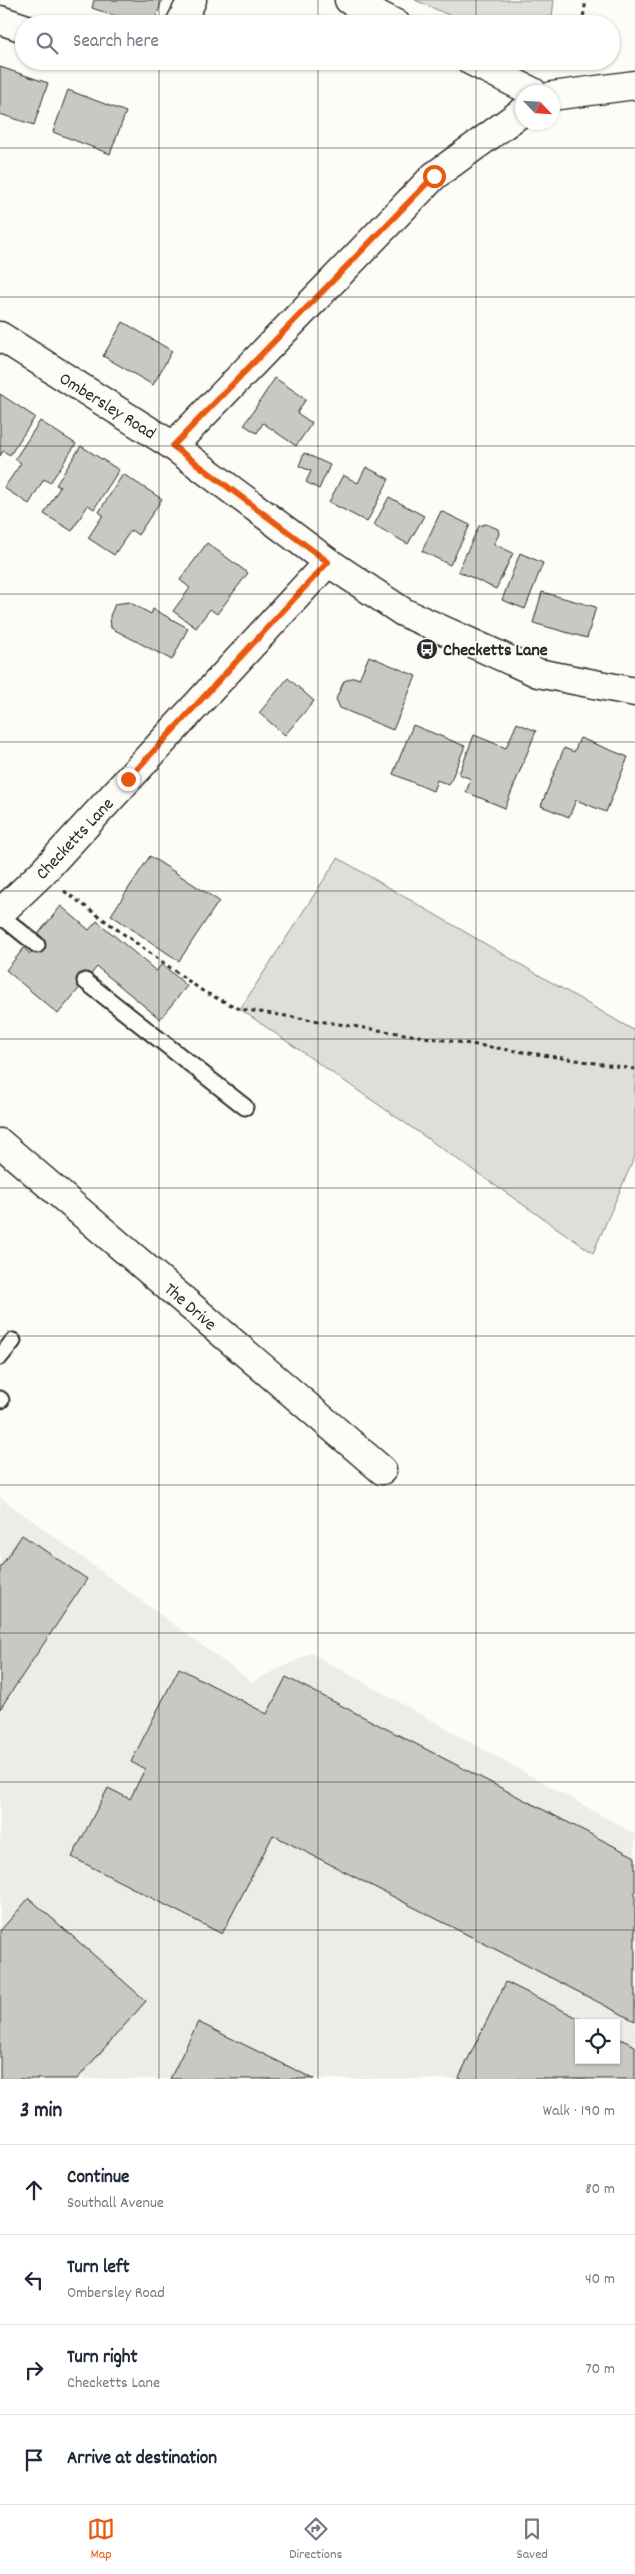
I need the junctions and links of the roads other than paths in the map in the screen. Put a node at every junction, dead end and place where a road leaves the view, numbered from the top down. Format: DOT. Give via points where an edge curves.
graph roads {
  1 [pos="192,0"];
  2 [pos="349,0"];
  3 [pos="184,15"];
  4 [pos="378,15"];
  5 [pos="0,20"];
  6 [pos="15,25"];
  7 [pos="489,70"];
  8 [pos="519,85"];
  9 [pos="635,85"];
  10 [pos="560,95"];
  11 [pos="515,117"];
  12 [pos="0,336"];
  13 [pos="173,446"];
  14 [pos="328,562"];
  15 [pos="635,692"];
  16 [pos="0,914"];
  17 [pos="37,945"];
  18 [pos="85,981"];
  19 [pos="245,1107"];
  20 [pos="0,1143"];
  21 [pos="13,1341"];
  22 [pos="0,1357"];
  23 [pos="382,1470"];
  1 -- 3 [label="street"];
  2 -- 4 [label="street"];
  5 -- 6 [label="street"];
  7 -- 8 [label="street"];
  9 -- 10 [label="street"];
  11 -- 13 [label="street" via="434,176"];
  12 -- 13 [label="street, Ombersley Road"];
  13 -- 14 [label="street, Ombersley Road"];
  14 -- 15 [label="street, Ombersley Road" via="403,612 538,673"];
  14 -- 16 [label="street, Checketts Lane" via="42,873"];
  16 -- 17 [label="lane"];
  18 -- 19 [label="lane"];
  20 -- 23 [label="street, The Drive"];
  21 -- 22 [label="lane"];
}
